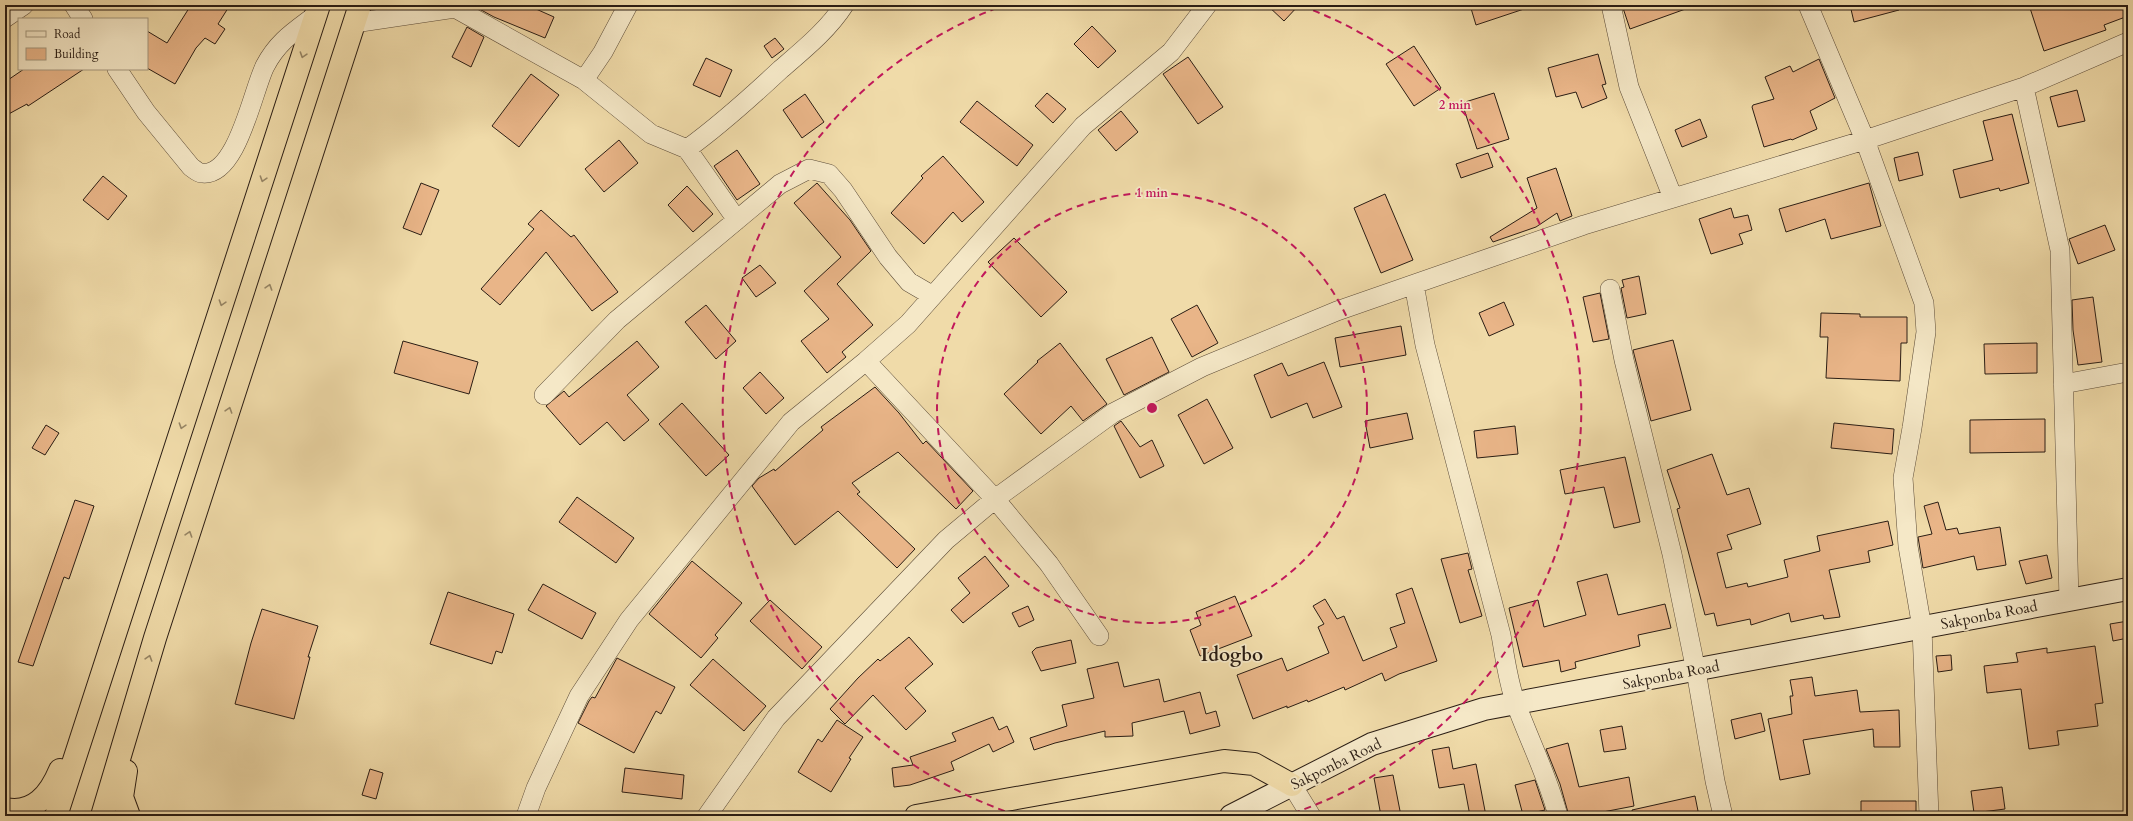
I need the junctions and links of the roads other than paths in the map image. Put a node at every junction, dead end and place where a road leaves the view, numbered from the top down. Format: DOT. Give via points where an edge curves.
graph roads {
  1 [pos="24,5"];
  2 [pos="74,5"];
  3 [pos="628,5"];
  4 [pos="844,5"];
  5 [pos="1207,5"];
  6 [pos="1611,5"];
  7 [pos="1808,5"];
  8 [pos="454,6"];
  9 [pos="318,10"];
  10 [pos="357,14"];
  11 [pos="5,18"];
  12 [pos="82,18"];
  13 [pos="2128,42"];
  14 [pos="118,70"];
  15 [pos="584,80"];
  16 [pos="2024,87"];
  17 [pos="1865,140"];
  18 [pos="687,149"];
  19 [pos="1673,198"];
  20 [pos="737,220"];
  21 [pos="1414,284"];
  22 [pos="1610,289"];
  23 [pos="934,296"];
  24 [pos="866,361"];
  25 [pos="2128,372"];
  26 [pos="2063,384"];
  27 [pos="544,395"];
  28 [pos="995,499"];
  29 [pos="2128,589"];
  30 [pos="2069,600"];
  31 [pos="1922,628"];
  32 [pos="1099,636"];
  33 [pos="103,667"];
  34 [pos="1696,671"];
  35 [pos="140,691"];
  36 [pos="1516,704"];
  37 [pos="1292,785"];
  38 [pos="12,812"];
  39 [pos="56,816"];
  40 [pos="102,816"];
  41 [pos="130,816"];
  42 [pos="526,816"];
  43 [pos="707,816"];
  44 [pos="916,816"];
  45 [pos="1231,816"];
  46 [pos="1311,816"];
  47 [pos="1558,816"];
  48 [pos="1723,816"];
  49 [pos="1928,816"];
  1 -- 11 [label="street"];
  2 -- 12 [label="street"];
  3 -- 15 [label="street" via="603,52"];
  4 -- 18 [label="street" via="835,19 793,60 718,126"];
  5 -- 23 [label="street" via="1171,52 1082,126"];
  6 -- 19 [label="street" via="1629,87"];
  7 -- 17 [label="street"];
  8 -- 10 [label="street"];
  8 -- 15 [label="street"];
  9 -- 14 [label="street" via="282,40 265,66 242,131 227,160 212,172 201,173 191,167 146,112"];
  9 -- 33 [label="highway, one-way"];
  35 -- 10 [label="highway, one-way"];
  13 -- 16 [label="street"];
  15 -- 18 [label="street" via="651,134"];
  16 -- 17 [label="street"];
  16 -- 26 [label="street" via="2060,250"];
  17 -- 19 [label="street"];
  17 -- 31 [label="street" via="1924,303 1926,332 1903,478 1908,546"];
  18 -- 20 [label="street"];
  19 -- 21 [label="street" via="1584,225"];
  20 -- 23 [label="street" via="780,184 809,169 829,174 909,282"];
  20 -- 27 [label="street" via="617,320"];
  21 -- 28 [label="street" via="1337,311 1202,367 1113,413"];
  21 -- 36 [label="street" via="1425,345 1477,542"];
  22 -- 34 [label="street" via="1624,360 1672,554"];
  23 -- 24 [label="street" via="908,324"];
  24 -- 28 [label="street"];
  24 -- 42 [label="street" via="791,422 629,620 579,696 536,788"];
  25 -- 26 [label="street"];
  26 -- 30 [label="street"];
  28 -- 32 [label="street" via="1049,564"];
  28 -- 43 [label="street" via="946,540 776,718"];
  29 -- 30 [label="main road, Sakponba Road"];
  30 -- 31 [label="main road, Sakponba Road"];
  31 -- 34 [label="main road, Sakponba Road"];
  31 -- 49 [label="street"];
  33 -- 38 [label="highway" via="57,778 47,796 31,807"];
  33 -- 39 [label="highway"];
  34 -- 36 [label="main road, Sakponba Road"];
  34 -- 48 [label="street"];
  35 -- 40 [label="highway"];
  35 -- 41 [label="highway" via="122,796"];
  36 -- 37 [label="main road, Sakponba Road" via="1484,709 1372,744"];
  36 -- 47 [label="street" via="1539,759"];
  37 -- 44 [label="highway" via="1254,764 1224,761"];
  37 -- 45 [label="main road, Sakponba Road"];
  37 -- 46 [label="street"];
}
